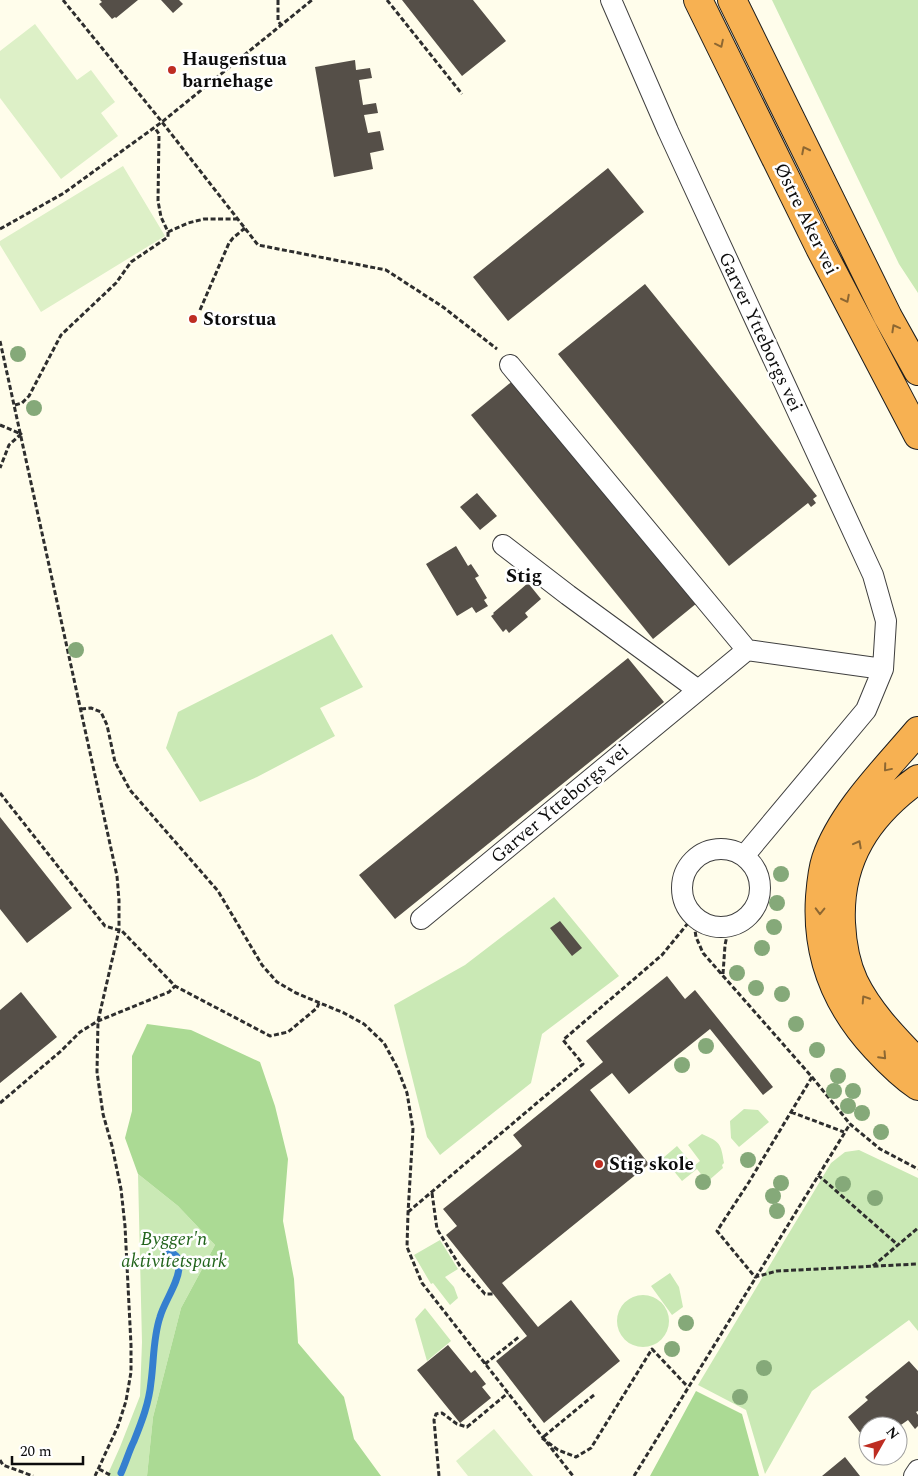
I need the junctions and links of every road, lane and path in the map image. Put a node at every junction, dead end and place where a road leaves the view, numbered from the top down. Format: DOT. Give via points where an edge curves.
graph roads {
  1 [pos="64,0"];
  2 [pos="278,0"];
  3 [pos="312,0"];
  4 [pos="387,0"];
  5 [pos="611,0"];
  6 [pos="698,0"];
  7 [pos="732,0"];
  8 [pos="281,25"];
  9 [pos="462,94"];
  10 [pos="162,122"];
  11 [pos="155,128"];
  12 [pos="238,219"];
  13 [pos="245,228"];
  14 [pos="0,229"];
  15 [pos="168,232"];
  16 [pos="200,310"];
  17 [pos="0,340"];
  18 [pos="510,365"];
  19 [pos="918,371"];
  20 [pos="15,405"];
  21 [pos="0,425"];
  22 [pos="21,434"];
  23 [pos="918,435"];
  24 [pos="0,468"];
  25 [pos="503,545"];
  26 [pos="747,650"];
  27 [pos="883,669"];
  28 [pos="698,690"];
  29 [pos="81,709"];
  30 [pos="918,730"];
  31 [pos="918,779"];
  32 [pos="0,793"];
  33 [pos="744,856"];
  34 [pos="693,917"];
  35 [pos="421,918"];
  36 [pos="729,926"];
  37 [pos="119,930"];
  38 [pos="723,975"];
  39 [pos="175,986"];
  40 [pos="319,1003"];
  41 [pos="98,1021"];
  42 [pos="918,1063"];
  43 [pos="812,1077"];
  44 [pos="918,1086"];
  45 [pos="0,1103"];
  46 [pos="791,1112"];
  47 [pos="850,1124"];
  48 [pos="844,1132"];
  49 [pos="918,1169"];
  50 [pos="818,1176"];
  51 [pos="432,1192"];
  52 [pos="408,1213"];
  53 [pos="918,1228"];
  54 [pos="898,1245"];
  55 [pos="918,1264"];
  56 [pos="873,1266"];
  57 [pos="755,1277"];
  58 [pos="494,1294"];
  59 [pos="520,1336"];
  60 [pos="484,1364"];
  61 [pos="688,1386"];
  62 [pos="508,1394"];
  63 [pos="594,1395"];
  64 [pos="542,1438"];
  65 [pos="0,1460"];
  66 [pos="99,1469"];
  67 [pos="918,1470"];
  68 [pos="32,1476"];
  69 [pos="95,1476"];
  70 [pos="112,1476"];
  71 [pos="439,1476"];
  72 [pos="573,1476"];
  73 [pos="634,1476"];
  74 [pos="914,1476"];
  1 -- 10 [label="path"];
  2 -- 8 [label="path" via="278,21"];
  3 -- 8 [label="path"];
  4 -- 9 [label="path"];
  5 -- 27 [label="street, Garver Ytteborgs vei" via="668,132 874,575 886,621"];
  6 -- 23 [label="highway, Østre Aker vei, one-way" via="820,248"];
  19 -- 7 [label="highway, Østre Aker vei, one-way" via="888,317"];
  8 -- 10 [label="path"];
  10 -- 11 [label="path"];
  10 -- 12 [label="path"];
  11 -- 14 [label="path" via="64,193"];
  11 -- 15 [label="path" via="159,134 158,201"];
  12 -- 13 [label="path"];
  12 -- 15 [label="path" via="204,219"];
  13 -- 16 [label="path" via="229,243"];
  13 -- 18 [label="path" via="258,245 386,270 451,312 495,346"];
  15 -- 20 [label="path" via="168,237 131,262 116,283 61,335 29,396 22,404"];
  17 -- 20 [label="path"];
  18 -- 26 [label="street"];
  20 -- 22 [label="path"];
  21 -- 22 [label="path"];
  22 -- 24 [label="path" via="10,445"];
  22 -- 29 [label="path"];
  25 -- 28 [label="street"];
  26 -- 27 [label="street"];
  26 -- 28 [label="street, Garver Ytteborgs vei"];
  27 -- 33 [label="street, Garver Ytteborgs vei" via="866,710"];
  28 -- 35 [label="street, Garver Ytteborgs vei"];
  29 -- 37 [label="path" via="117,876"];
  29 -- 40 [label="path" via="101,712 115,762 130,790 218,891 262,965 277,982"];
  30 -- 44 [label="highway, one-way" via="868,791 837,836 826,860 819,912 826,961 835,990 848,1013 888,1062"];
  42 -- 31 [label="highway, one-way" via="883,1024 854,982 845,955 840,907 847,867 856,845 884,807"];
  32 -- 37 [label="path" via="105,926"];
  33 -- 34 [label="street" via="724,849 712,850 690,864 682,882 682,895"];
  33 -- 36 [label="street" via="753,866 760,884 759,897 748,916"];
  34 -- 36 [label="street" via="707,925"];
  34 -- 38 [label="path" via="703,953"];
  34 -- 51 [label="path" via="662,955 563,1040 583,1064"];
  36 -- 38 [label="path"];
  37 -- 39 [label="path"];
  37 -- 41 [label="path"];
  38 -- 43 [label="path"];
  39 -- 40 [label="path" via="270,1036 288,1032"];
  39 -- 41 [label="path" via="168,992"];
  40 -- 52 [label="path" via="364,1024 384,1043 397,1067 413,1129"];
  41 -- 45 [label="path" via="80,1032"];
  41 -- 66 [label="path" via="97,1072 102,1114 121,1189 131,1345 126,1401"];
  43 -- 46 [label="path"];
  43 -- 47 [label="path"];
  46 -- 48 [label="path"];
  46 -- 57 [label="path" via="750,1182 716,1231"];
  47 -- 48 [label="path"];
  47 -- 49 [label="path" via="880,1149"];
  48 -- 50 [label="path"];
  50 -- 54 [label="path"];
  50 -- 57 [label="path"];
  51 -- 52 [label="path"];
  51 -- 58 [label="path" via="437,1229 460,1266 485,1294"];
  52 -- 60 [label="path" via="407,1247 422,1283"];
  53 -- 54 [label="path"];
  54 -- 56 [label="path"];
  55 -- 56 [label="path"];
  56 -- 57 [label="path" via="777,1271"];
  57 -- 61 [label="path"];
  59 -- 60 [label="path"];
  60 -- 62 [label="path"];
  61 -- 64 [label="path" via="652,1349 591,1448 576,1456 558,1450"];
  61 -- 73 [label="path"];
  62 -- 64 [label="path"];
  62 -- 71 [label="path" via="467,1427 442,1413 436,1414"];
  63 -- 64 [label="path"];
  64 -- 72 [label="path"];
  65 -- 68 [label="path" via="3,1465"];
  66 -- 69 [label="path"];
  66 -- 70 [label="path"];
  67 -- 74 [label="street"];
}
